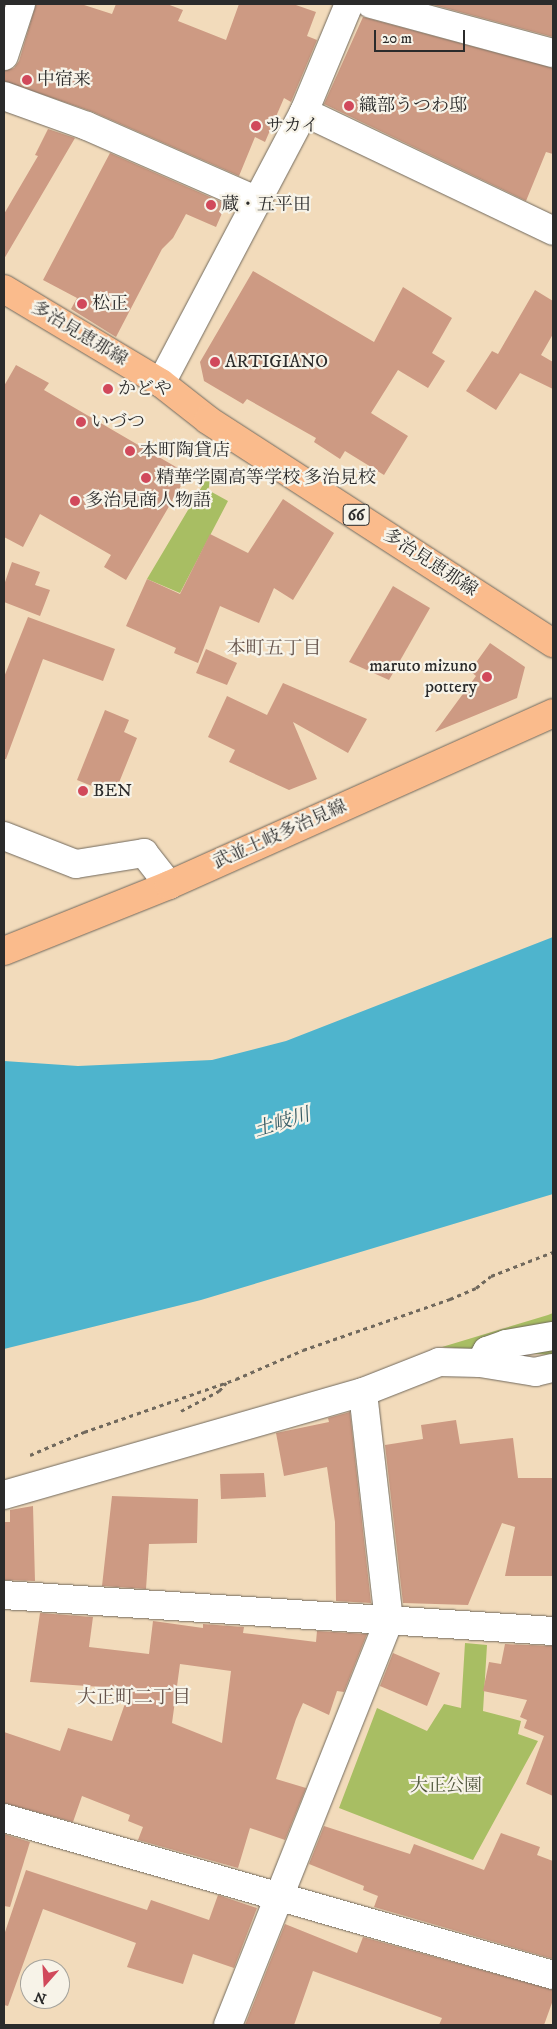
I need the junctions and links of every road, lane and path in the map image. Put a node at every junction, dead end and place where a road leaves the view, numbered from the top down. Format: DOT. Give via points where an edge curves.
graph roads {
  1 [pos="22,4"];
  2 [pos="349,4"];
  3 [pos="371,4"];
  4 [pos="553,53"];
  5 [pos="4,56"];
  6 [pos="4,96"];
  7 [pos="304,112"];
  8 [pos="258,200"];
  9 [pos="553,231"];
  10 [pos="4,289"];
  11 [pos="161,383"];
  12 [pos="553,643"];
  13 [pos="553,713"];
  14 [pos="4,836"];
  15 [pos="169,885"];
  16 [pos="4,951"];
  17 [pos="553,1252"];
  18 [pos="553,1336"];
  19 [pos="480,1363"];
  20 [pos="553,1368"];
  21 [pos="363,1392"];
  22 [pos="21,1459"];
  23 [pos="4,1495"];
  24 [pos="4,1595"];
  25 [pos="389,1621"];
  26 [pos="553,1631"];
  27 [pos="4,1818"];
  28 [pos="278,1898"];
  29 [pos="553,1975"];
  30 [pos="228,2025"];
  1 -- 5 [label="street"];
  2 -- 7 [label="street"];
  3 -- 4 [label="street"];
  6 -- 8 [label="street" via="87,126"];
  7 -- 8 [label="street"];
  7 -- 9 [label="street"];
  8 -- 11 [label="street"];
  10 -- 11 [label="main road, 多治見恵那線 / 66"];
  11 -- 12 [label="main road, 多治見恵那線 / 66" via="208,420"];
  13 -- 15 [label="main road, 武並土岐多治見線"];
  14 -- 15 [label="street" via="76,864 144,853"];
  15 -- 16 [label="main road, 武並土岐多治見線"];
  17 -- 22 [label="path" via="492,1276 476,1288 450,1299 304,1350 164,1406 84,1432"];
  18 -- 19 [label="street" via="506,1344 487,1352"];
  19 -- 20 [label="street" via="535,1372"];
  19 -- 21 [label="street" via="439,1362"];
  21 -- 23 [label="street"];
  21 -- 25 [label="street"];
  24 -- 25 [label="street"];
  25 -- 26 [label="street"];
  25 -- 28 [label="street"];
  27 -- 28 [label="street"];
  28 -- 29 [label="street"];
  28 -- 30 [label="street"];
}
